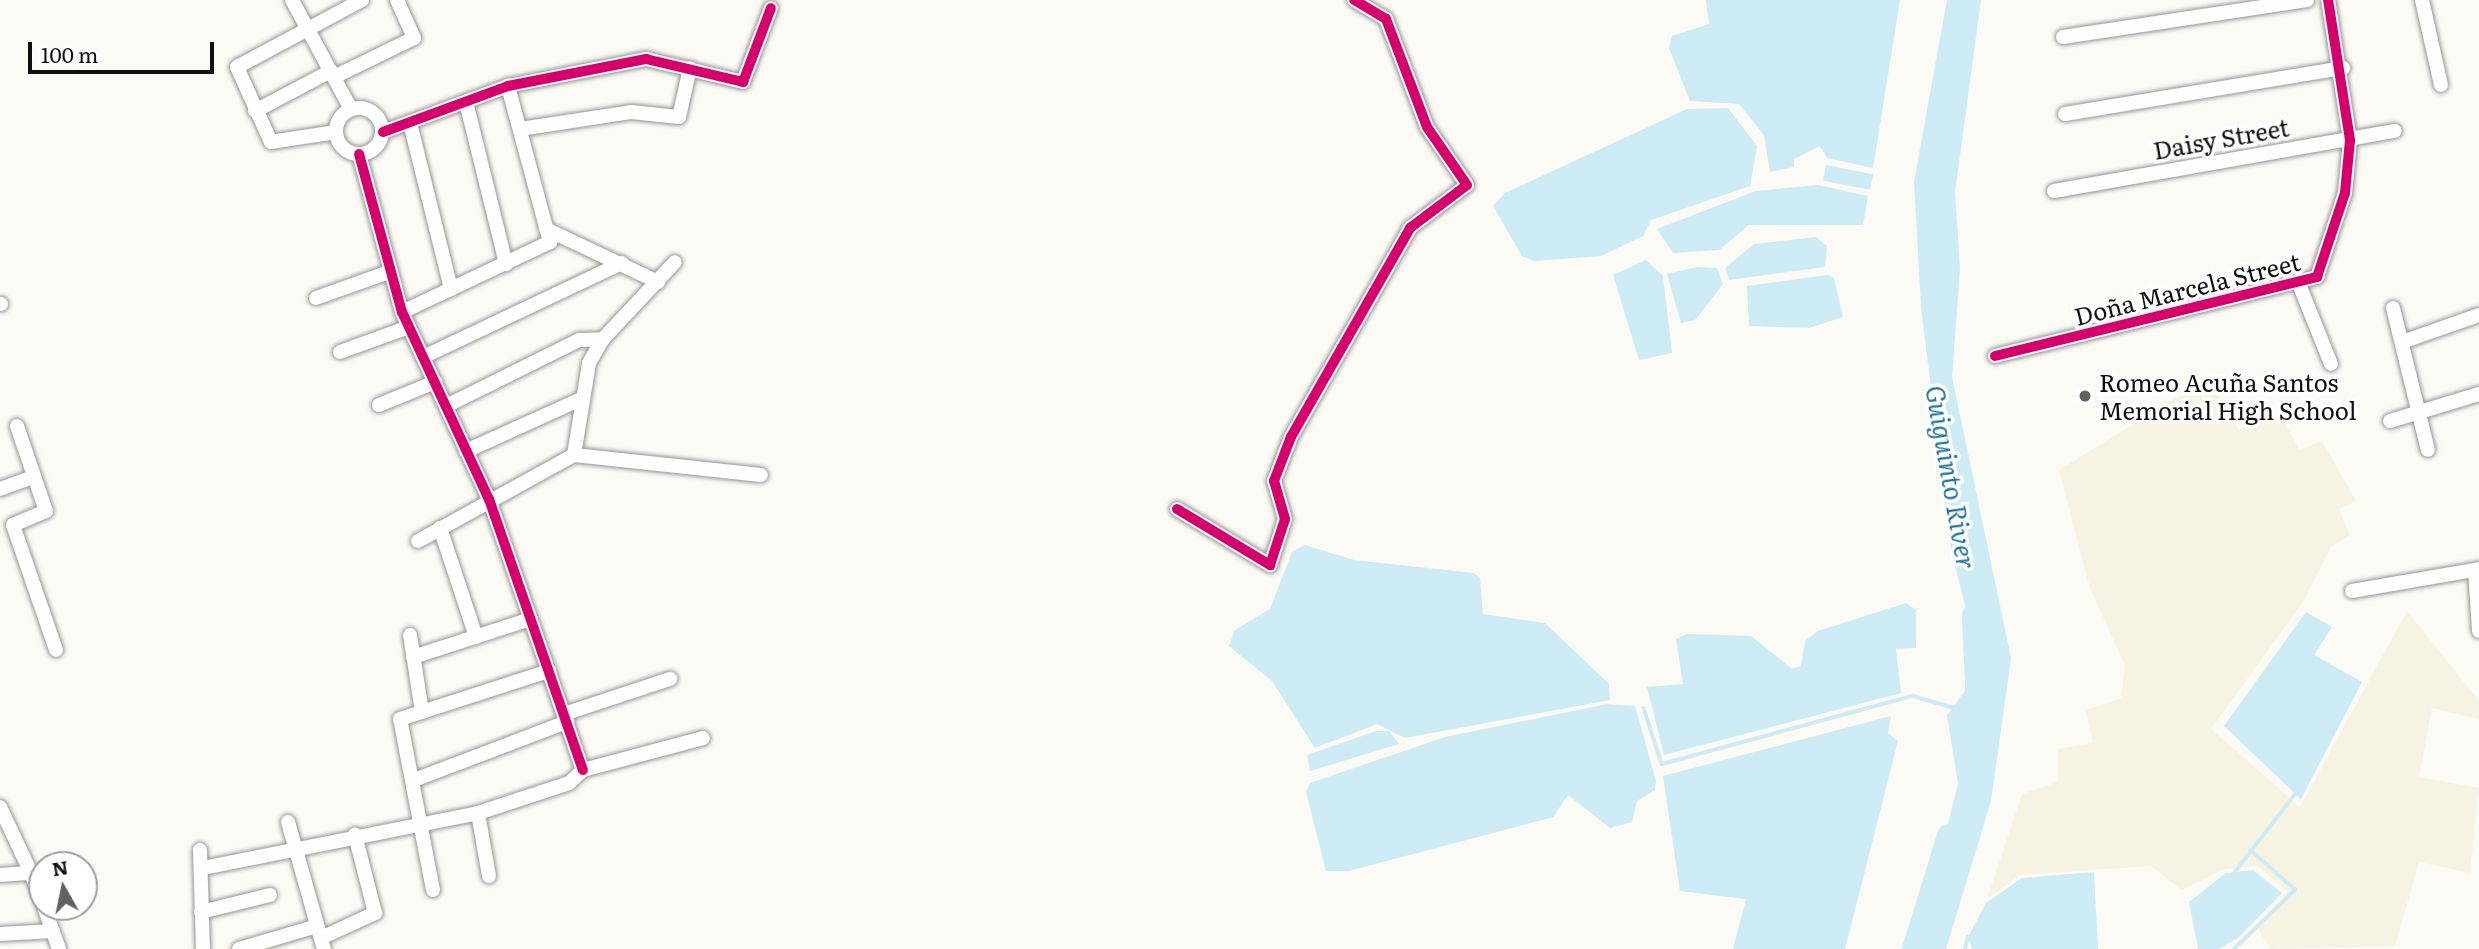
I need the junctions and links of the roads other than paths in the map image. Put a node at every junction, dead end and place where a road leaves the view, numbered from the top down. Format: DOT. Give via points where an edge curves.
graph roads {
  1 [pos="292,0"];
  2 [pos="362,0"];
  3 [pos="397,0"];
  4 [pos="1354,0"];
  5 [pos="2307,0"];
  6 [pos="2328,0"];
  7 [pos="2422,0"];
  8 [pos="771,8"];
  9 [pos="308,29"];
  10 [pos="2063,37"];
  11 [pos="690,68"];
  12 [pos="2343,68"];
  13 [pos="333,74"];
  14 [pos="2441,85"];
  15 [pos="508,86"];
  16 [pos="466,102"];
  17 [pos="351,109"];
  18 [pos="255,111"];
  19 [pos="2065,114"];
  20 [pos="410,122"];
  21 [pos="520,129"];
  22 [pos="2395,131"];
  23 [pos="336,132"];
  24 [pos="383,132"];
  25 [pos="2350,140"];
  26 [pos="359,154"];
  27 [pos="2054,191"];
  28 [pos="546,229"];
  29 [pos="675,262"];
  30 [pos="622,263"];
  31 [pos="506,264"];
  32 [pos="389,272"];
  33 [pos="658,282"];
  34 [pos="2300,284"];
  35 [pos="451,289"];
  36 [pos="316,298"];
  37 [pos="2393,308"];
  38 [pos="402,312"];
  39 [pos="2479,315"];
  40 [pos="409,327"];
  41 [pos="603,339"];
  42 [pos="2404,341"];
  43 [pos="341,352"];
  44 [pos="1994,356"];
  45 [pos="423,357"];
  46 [pos="2332,364"];
  47 [pos="435,382"];
  48 [pos="2479,394"];
  49 [pos="580,399"];
  50 [pos="379,405"];
  51 [pos="446,406"];
  52 [pos="2422,414"];
  53 [pos="2390,421"];
  54 [pos="17,426"];
  55 [pos="2428,450"];
  56 [pos="466,451"];
  57 [pos="574,455"];
  58 [pos="761,475"];
  59 [pos="33,477"];
  60 [pos="0,489"];
  61 [pos="489,499"];
  62 [pos="1177,509"];
  63 [pos="440,528"];
  64 [pos="418,541"];
  65 [pos="2477,570"];
  66 [pos="2352,591"];
  67 [pos="531,619"];
  68 [pos="2479,631"];
  69 [pos="410,635"];
  70 [pos="476,637"];
  71 [pos="56,650"];
  72 [pos="413,657"];
  73 [pos="549,671"];
  74 [pos="670,679"];
  75 [pos="422,712"];
  76 [pos="565,718"];
  77 [pos="703,738"];
  78 [pos="583,770"];
  79 [pos="414,780"];
  80 [pos="0,807"];
  81 [pos="478,813"];
  82 [pos="288,822"];
  83 [pos="420,822"];
  84 [pos="355,835"];
  85 [pos="295,848"];
  86 [pos="200,850"];
  87 [pos="28,867"];
  88 [pos="203,868"];
  89 [pos="28,873"];
  90 [pos="0,875"];
  91 [pos="489,876"];
  92 [pos="433,890"];
  93 [pos="270,895"];
  94 [pos="201,912"];
  95 [pos="49,921"];
  96 [pos="53,931"];
  97 [pos="0,934"];
  98 [pos="320,938"];
  99 [pos="59,949"];
  100 [pos="203,949"];
  101 [pos="239,949"];
  1 -- 9 [label="street"];
  2 -- 9 [label="street"];
  3 -- 13 [label="street" via="414,38"];
  4 -- 62 [label="street" via="1387,19 1427,127 1467,185 1410,228 1291,436 1274,481 1285,519 1270,565"];
  5 -- 10 [label="street"];
  6 -- 12 [label="street, Doña Marcela Street"];
  7 -- 14 [label="street"];
  8 -- 11 [label="street" via="743,82"];
  9 -- 13 [label="street"];
  9 -- 18 [label="street" via="237,67"];
  11 -- 15 [label="street" via="646,59"];
  11 -- 21 [label="street" via="679,117 631,112"];
  12 -- 19 [label="street"];
  12 -- 25 [label="street, Doña Marcela Street"];
  13 -- 17 [label="street"];
  13 -- 18 [label="street"];
  15 -- 16 [label="street"];
  15 -- 21 [label="street"];
  16 -- 20 [label="street"];
  16 -- 31 [label="street"];
  17 -- 23 [label="street"];
  17 -- 24 [label="street" via="375,113"];
  18 -- 23 [label="street" via="271,142"];
  20 -- 24 [label="street"];
  20 -- 35 [label="street"];
  21 -- 28 [label="street"];
  22 -- 25 [label="street, Daisy Street"];
  23 -- 26 [label="street" via="341,145"];
  24 -- 26 [label="street" via="378,145"];
  25 -- 27 [label="street, Daisy Street"];
  25 -- 34 [label="street, Doña Marcela Street" via="2345,194 2316,277"];
  26 -- 32 [label="street"];
  28 -- 30 [label="street"];
  28 -- 31 [label="street" via="550,242"];
  29 -- 33 [label="street"];
  30 -- 33 [label="street"];
  30 -- 45 [label="street"];
  31 -- 35 [label="street"];
  32 -- 36 [label="street"];
  32 -- 38 [label="street"];
  33 -- 41 [label="street"];
  34 -- 44 [label="street, Doña Marcela Street"];
  34 -- 46 [label="street"];
  35 -- 38 [label="street"];
  37 -- 42 [label="street"];
  38 -- 40 [label="street"];
  39 -- 42 [label="street"];
  40 -- 43 [label="street"];
  40 -- 45 [label="street"];
  41 -- 49 [label="street"];
  41 -- 51 [label="street" via="579,340"];
  42 -- 52 [label="street"];
  45 -- 47 [label="street"];
  47 -- 50 [label="street"];
  47 -- 51 [label="street"];
  48 -- 52 [label="street"];
  49 -- 56 [label="street"];
  49 -- 57 [label="street"];
  51 -- 56 [label="street"];
  52 -- 53 [label="street"];
  52 -- 55 [label="street"];
  54 -- 59 [label="street"];
  56 -- 61 [label="street"];
  57 -- 58 [label="street"];
  57 -- 61 [label="street"];
  59 -- 60 [label="street"];
  59 -- 71 [label="street" via="46,511 13,525"];
  61 -- 63 [label="street"];
  61 -- 67 [label="street"];
  63 -- 64 [label="street"];
  63 -- 70 [label="street"];
  65 -- 66 [label="street"];
  65 -- 68 [label="street"];
  67 -- 70 [label="street"];
  67 -- 73 [label="street"];
  69 -- 72 [label="street"];
  70 -- 72 [label="street"];
  72 -- 75 [label="street"];
  73 -- 75 [label="street"];
  73 -- 76 [label="street"];
  74 -- 76 [label="street"];
  75 -- 79 [label="street" via="400,719"];
  76 -- 78 [label="street"];
  76 -- 79 [label="street"];
  77 -- 78 [label="street"];
  78 -- 81 [label="street" via="569,783"];
  79 -- 83 [label="street"];
  80 -- 87 [label="street"];
  81 -- 83 [label="street"];
  81 -- 91 [label="street"];
  82 -- 85 [label="street"];
  83 -- 84 [label="street"];
  83 -- 92 [label="street"];
  84 -- 85 [label="street"];
  84 -- 98 [label="street" via="375,913"];
  85 -- 88 [label="street"];
  85 -- 98 [label="street"];
  86 -- 88 [label="street"];
  88 -- 94 [label="street"];
  89 -- 90 [label="street"];
  93 -- 94 [label="street"];
  94 -- 100 [label="street"];
  95 -- 96 [label="street"];
  96 -- 97 [label="street"];
  96 -- 99 [label="street"];
  98 -- 101 [label="street"];
}
